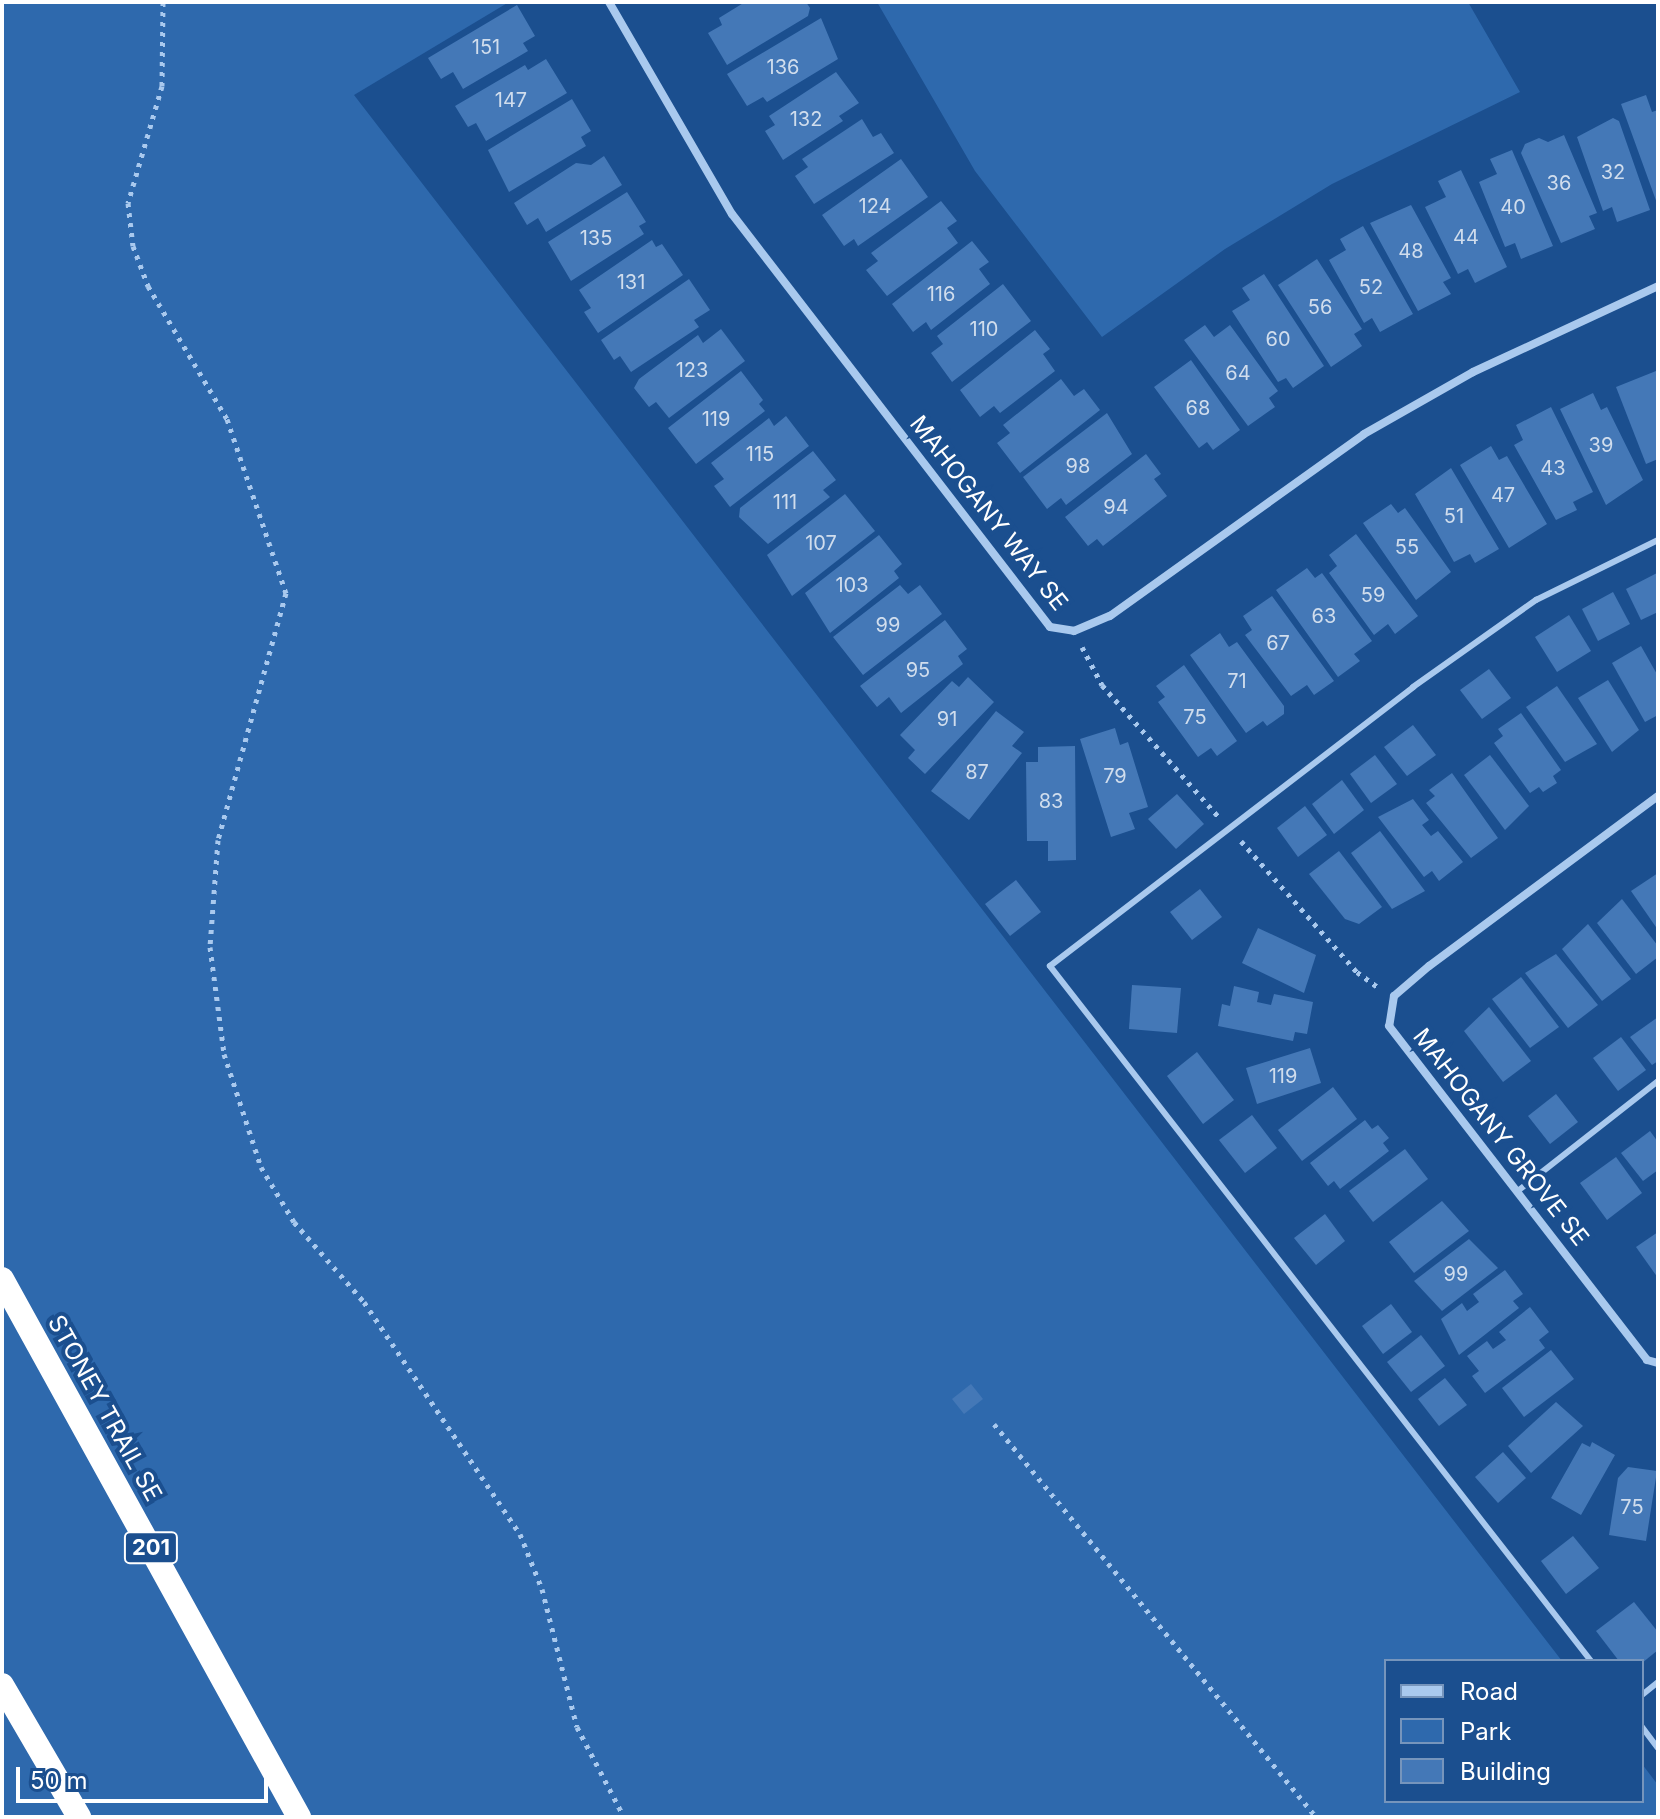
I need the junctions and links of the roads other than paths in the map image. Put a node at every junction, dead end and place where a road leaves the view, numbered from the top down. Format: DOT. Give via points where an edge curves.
graph roads {
  1 [pos="609,2"];
  2 [pos="1658,286"];
  3 [pos="1658,540"];
  4 [pos="1658,796"];
  5 [pos="1658,1081"];
  6 [pos="1519,1190"];
  7 [pos="2,1279"];
  8 [pos="1658,1363"];
  9 [pos="1589,1659"];
  10 [pos="2,1685"];
  11 [pos="1644,1730"];
  12 [pos="1658,1748"];
  13 [pos="79,1817"];
  14 [pos="299,1817"];
  1 -- 2 [label="street, MAHOGANY WAY SE" via="732,214 1050,627 1074,631 1110,616 1364,434 1473,372"];
  3 -- 9 [label="lane" via="1524,609 1050,966"];
  4 -- 6 [label="street, MAHOGANY GROVE SE" via="1394,996 1389,1026"];
  5 -- 6 [label="lane"];
  6 -- 8 [label="street, MAHOGANY GROVE SE" via="1647,1360"];
  7 -- 14 [label="highway, STONEY TRAIL SE / 201"];
  10 -- 13 [label="highway"];
  11 -- 12 [label="lane"];
}
